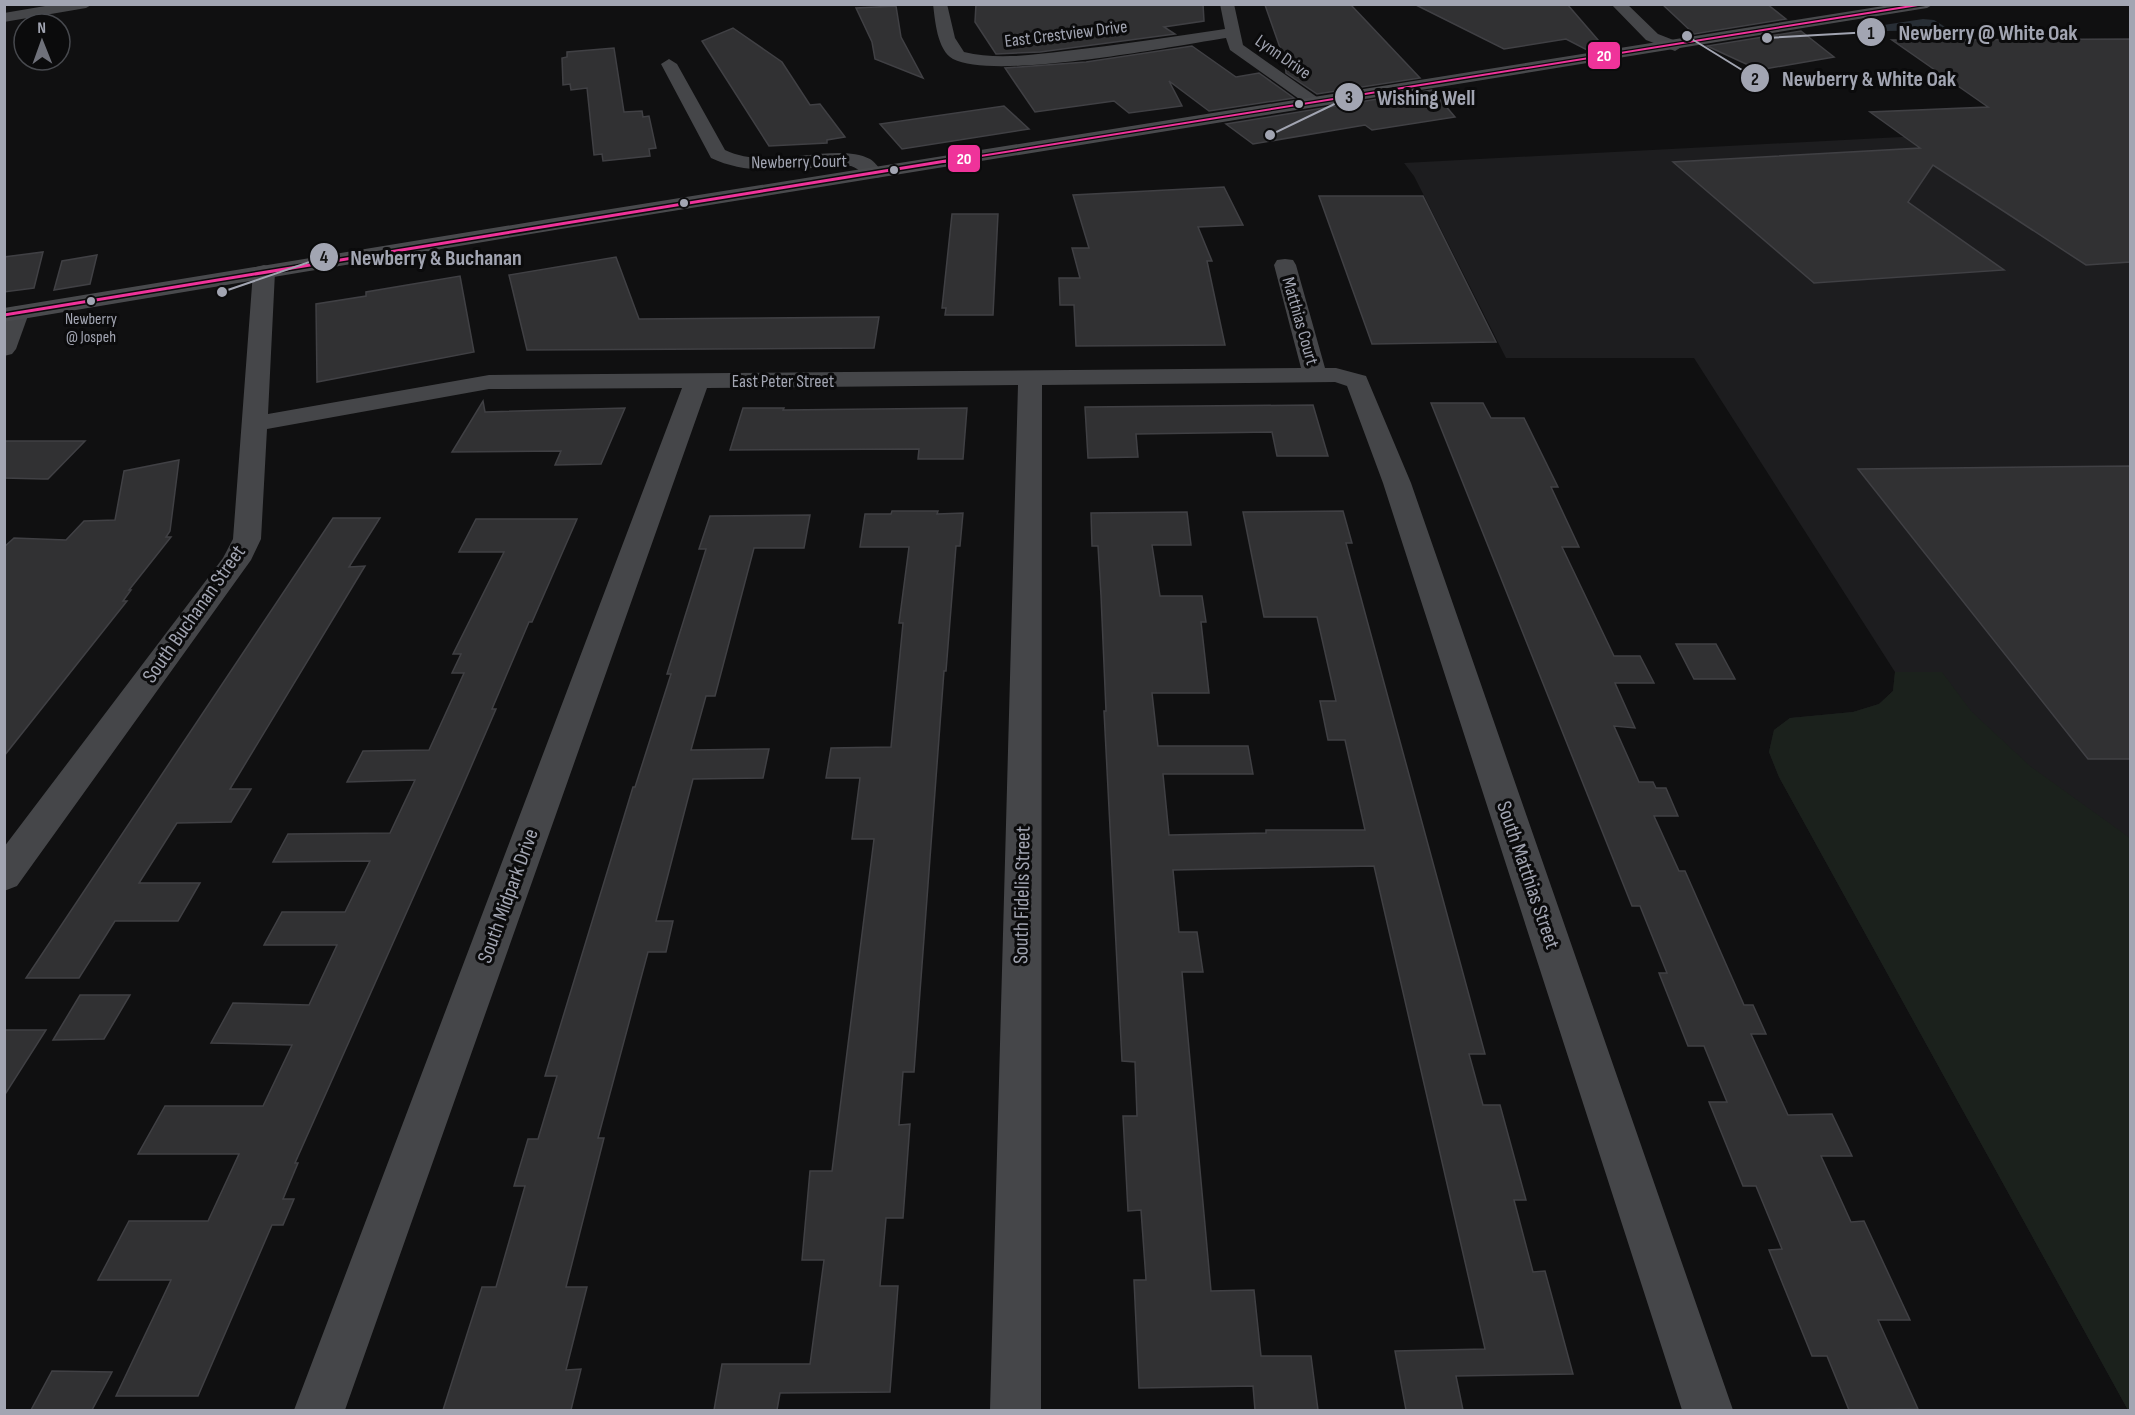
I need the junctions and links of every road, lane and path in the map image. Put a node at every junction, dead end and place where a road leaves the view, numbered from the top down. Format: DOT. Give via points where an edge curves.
graph roads {
  1 [pos="940,4"];
  2 [pos="1227,4"];
  3 [pos="1618,4"];
  4 [pos="1927,4"];
  5 [pos="85,5"];
  6 [pos="4,18"];
  7 [pos="1234,32"];
  8 [pos="1675,46"];
  9 [pos="669,64"];
  10 [pos="1315,102"];
  11 [pos="873,173"];
  12 [pos="1284,266"];
  13 [pos="264,272"];
  14 [pos="11,314"];
  15 [pos="4,349"];
  16 [pos="1315,376"];
  17 [pos="1030,379"];
  18 [pos="697,381"];
  19 [pos="254,424"];
  20 [pos="4,876"];
  21 [pos="319,1410"];
  22 [pos="1016,1410"];
  23 [pos="1708,1410"];
  1 -- 7 [label="street, East Crestview Drive" via="952,50 961,57 982,61 1026,61"];
  2 -- 7 [label="street, Lynn Drive"];
  3 -- 8 [label="street" via="1652,37"];
  4 -- 8 [label="main road"];
  5 -- 6 [label="street"];
  7 -- 10 [label="street, Lynn Drive" via="1236,47"];
  8 -- 10 [label="main road"];
  9 -- 11 [label="street, Newberry Court" via="718,154 726,160 853,160 865,164"];
  10 -- 11 [label="main road"];
  11 -- 13 [label="main road"];
  12 -- 16 [label="street, Matthias Court"];
  13 -- 14 [label="main road"];
  13 -- 19 [label="street, South Buchanan Street"];
  14 -- 15 [label="street"];
  16 -- 17 [label="street, East Peter Street"];
  16 -- 23 [label="street, South Matthias Street" via="1336,375 1357,381 1397,483"];
  17 -- 18 [label="street, East Peter Street"];
  17 -- 22 [label="street, South Fidelis Street"];
  18 -- 19 [label="street, East Peter Street" via="489,382"];
  18 -- 21 [label="street, South Midpark Drive"];
  19 -- 20 [label="street, South Buchanan Street" via="247,539 236,560"];
}
